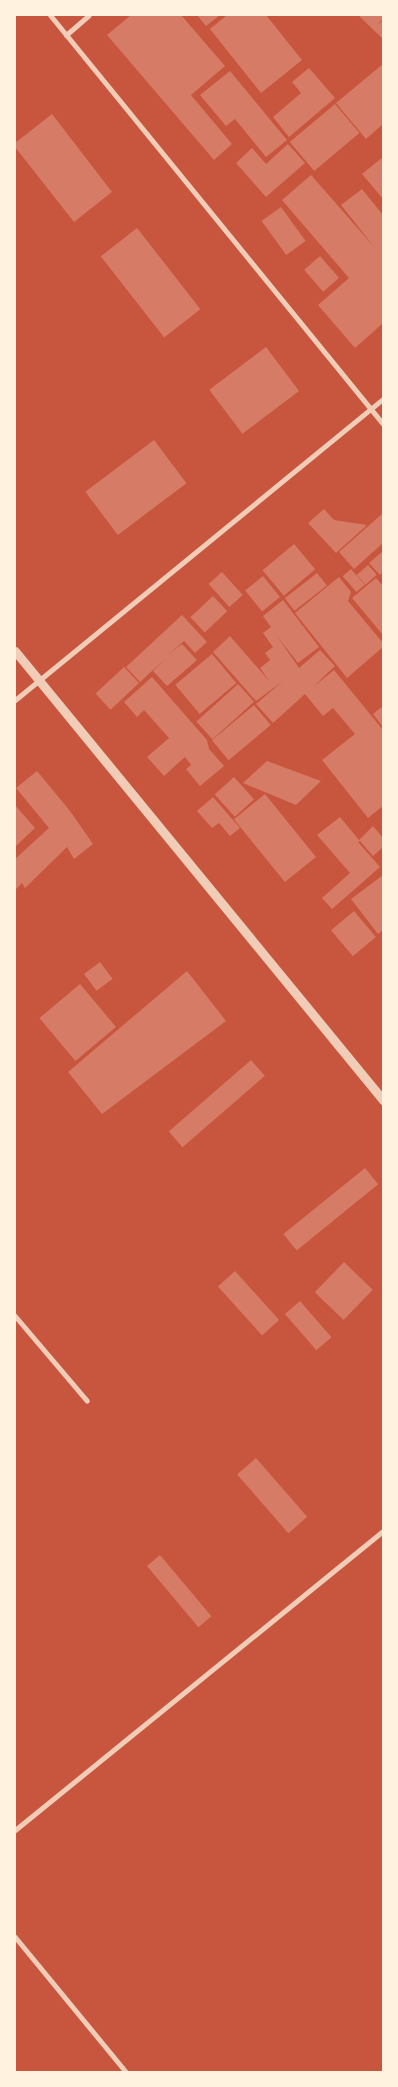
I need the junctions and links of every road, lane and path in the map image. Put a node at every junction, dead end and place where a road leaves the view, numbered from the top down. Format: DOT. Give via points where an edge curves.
graph roads {
  1 [pos="50,15"];
  2 [pos="90,15"];
  3 [pos="66,35"];
  4 [pos="383,399"];
  5 [pos="371,409"];
  6 [pos="383,424"];
  7 [pos="15,651"];
  8 [pos="39,680"];
  9 [pos="15,700"];
  10 [pos="383,1100"];
  11 [pos="15,1316"];
  12 [pos="86,1401"];
  13 [pos="383,1531"];
  14 [pos="15,1830"];
  15 [pos="15,1937"];
  16 [pos="126,2072"];
  1 -- 3 [label="street"];
  2 -- 3 [label="street"];
  3 -- 5 [label="street"];
  4 -- 5 [label="street"];
  5 -- 6 [label="street"];
  5 -- 8 [label="street"];
  7 -- 8 [label="street"];
  8 -- 9 [label="street"];
  8 -- 10 [label="street"];
  11 -- 12 [label="street"];
  13 -- 14 [label="street"];
  15 -- 16 [label="street"];
}
